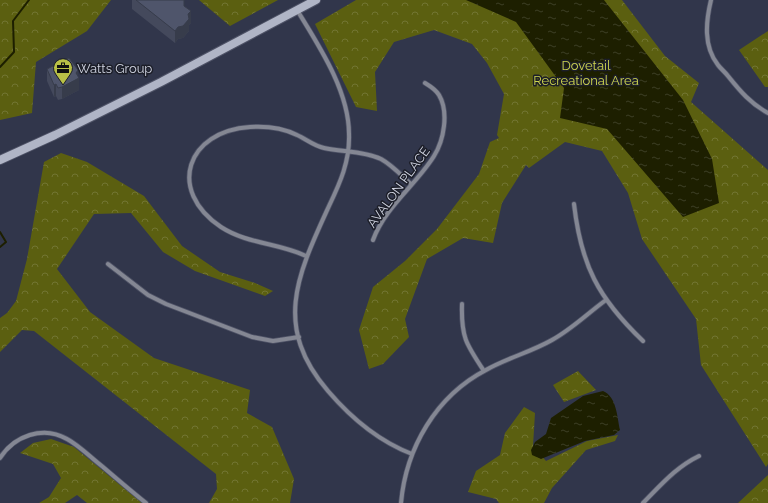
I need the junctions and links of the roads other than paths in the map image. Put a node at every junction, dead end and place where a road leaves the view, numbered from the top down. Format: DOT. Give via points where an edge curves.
graph roads {
  1 [pos="316,0"];
  2 [pos="711,0"];
  3 [pos="296,10"];
  4 [pos="425,83"];
  5 [pos="768,113"];
  6 [pos="349,151"];
  7 [pos="0,160"];
  8 [pos="411,184"];
  9 [pos="574,204"];
  10 [pos="373,240"];
  11 [pos="306,256"];
  12 [pos="108,264"];
  13 [pos="606,300"];
  14 [pos="462,304"];
  15 [pos="299,337"];
  16 [pos="644,341"];
  17 [pos="484,370"];
  18 [pos="412,454"];
  19 [pos="699,456"];
  20 [pos="0,458"];
  21 [pos="146,503"];
  22 [pos="401,503"];
  23 [pos="643,503"];
  1 -- 3 [label="main road"];
  2 -- 5 [label="street" via="706,24 711,54 745,95"];
  3 -- 6 [label="street" via="342,94 348,118"];
  3 -- 7 [label="main road" via="161,82"];
  4 -- 8 [label="street, AVALON PLACE" via="439,96 444,126 435,155"];
  6 -- 8 [label="street" via="381,159"];
  6 -- 11 [label="street" via="340,183"];
  6 -- 11 [label="street" via="316,145 284,130 248,127 228,132 207,142 191,164 189,182 193,197 210,218 228,231 248,240 286,248"];
  8 -- 10 [label="street, AVALON PLACE" via="379,225"];
  9 -- 13 [label="street" via="582,251 596,285"];
  11 -- 15 [label="street" via="296,292"];
  12 -- 15 [label="street" via="148,294 174,307 258,339 284,340"];
  13 -- 16 [label="street" via="617,315"];
  13 -- 17 [label="street" via="554,339"];
  14 -- 17 [label="street" via="465,341"];
  15 -- 18 [label="street" via="314,372 336,400 381,440"];
  17 -- 18 [label="street" via="456,391 439,408"];
  18 -- 22 [label="street" via="402,486"];
  19 -- 23 [label="street" via="683,464"];
  20 -- 21 [label="street" via="8,447 23,437 40,433 58,435 77,445"];
}
